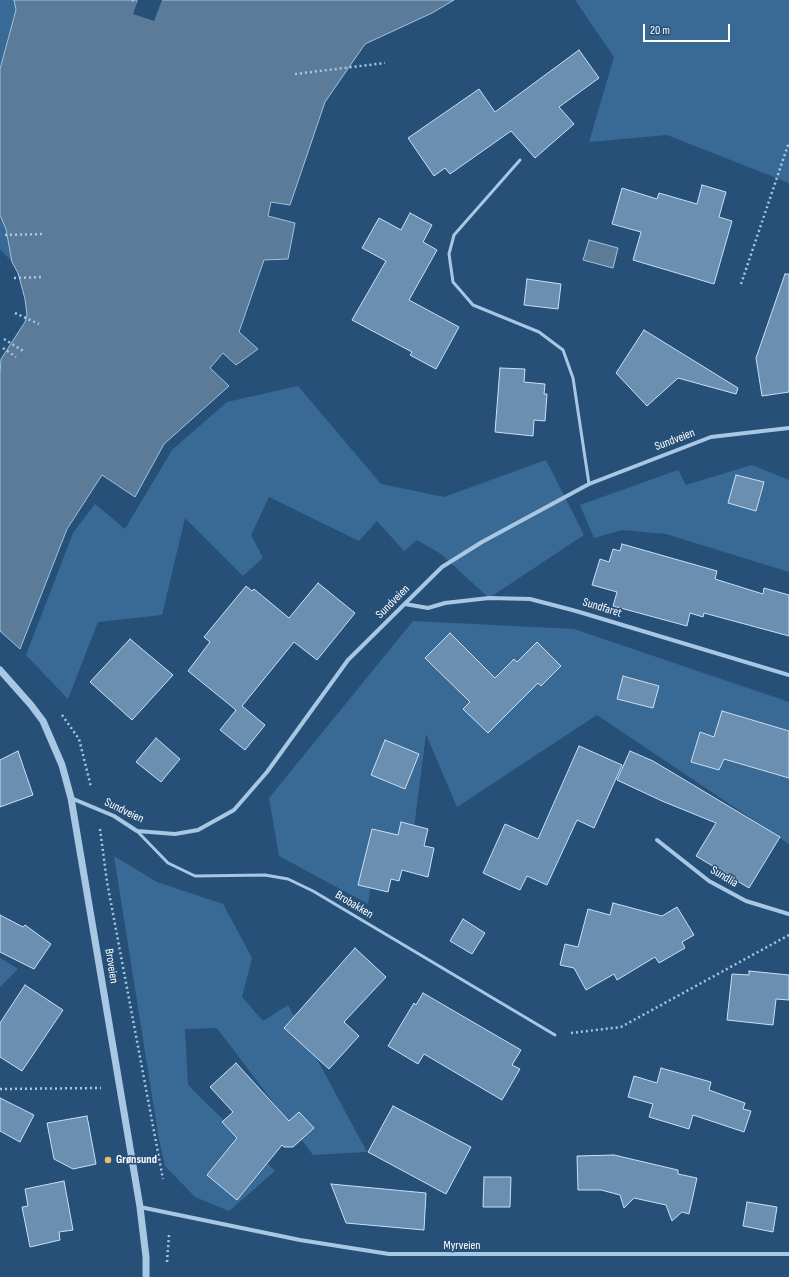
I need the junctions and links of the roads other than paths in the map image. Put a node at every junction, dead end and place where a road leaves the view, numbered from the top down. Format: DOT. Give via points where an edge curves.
graph roads {
  1 [pos="520,160"];
  2 [pos="789,428"];
  3 [pos="589,484"];
  4 [pos="405,604"];
  5 [pos="0,670"];
  6 [pos="789,676"];
  7 [pos="72,798"];
  8 [pos="137,831"];
  9 [pos="657,840"];
  10 [pos="789,914"];
  11 [pos="554,1035"];
  12 [pos="140,1207"];
  13 [pos="789,1254"];
  14 [pos="146,1277"];
  1 -- 3 [label="lane" via="454,235 448,254 453,282 473,305 539,332 563,350 573,378"];
  2 -- 3 [label="street, Sundveien" via="711,437"];
  3 -- 4 [label="street, Sundveien" via="482,542 442,567"];
  4 -- 6 [label="street, Sundfaret" via="428,608 445,603 489,598 530,599"];
  4 -- 8 [label="street, Sundveien" via="348,660 267,772 234,810 198,830 175,834"];
  5 -- 7 [label="street, Broveien" via="31,705 50,733"];
  7 -- 8 [label="street, Sundveien" via="114,816"];
  7 -- 12 [label="street, Broveien"];
  8 -- 11 [label="lane, Brobakken" via="168,863 195,876 265,875 288,879 313,891"];
  9 -- 10 [label="street, Sundlia" via="709,881 746,901"];
  12 -- 13 [label="street, Myrveien" via="300,1240 389,1254"];
  12 -- 14 [label="street, Broveien"];
}
